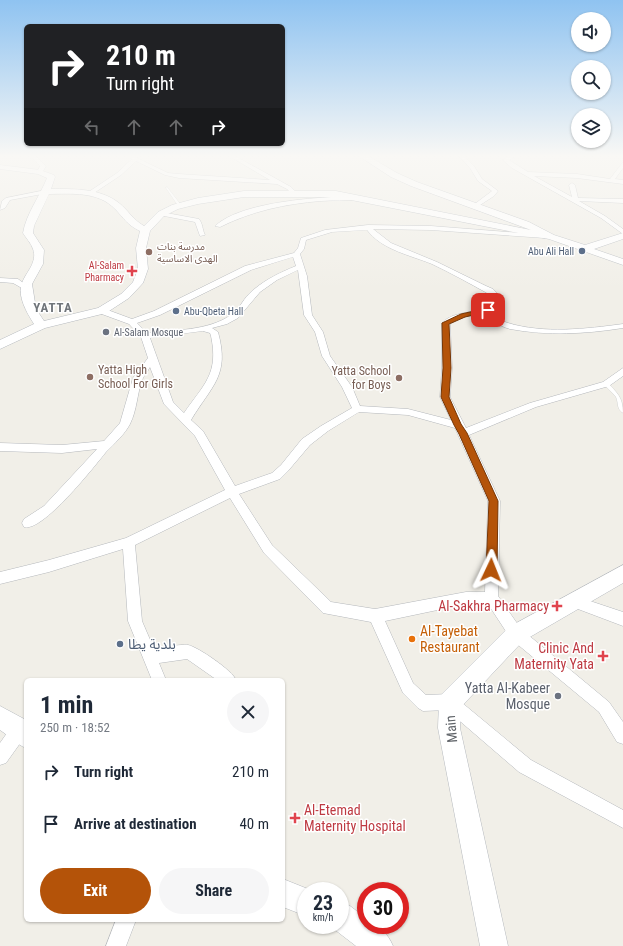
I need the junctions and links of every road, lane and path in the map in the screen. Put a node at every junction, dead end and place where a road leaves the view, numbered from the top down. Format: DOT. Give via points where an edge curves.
graph roads {
  1 [pos="6,200"];
  2 [pos="42,200"];
  3 [pos="109,200"];
  4 [pos="175,200"];
  5 [pos="206,200"];
  6 [pos="309,200"];
  7 [pos="371,200"];
  8 [pos="460,200"];
  9 [pos="484,200"];
  10 [pos="573,200"];
  11 [pos="603,200"];
  12 [pos="623,201"];
  13 [pos="180,206"];
  14 [pos="475,206"];
  15 [pos="0,208"];
  16 [pos="161,214"];
  17 [pos="218,226"];
  18 [pos="368,227"];
  19 [pos="145,230"];
  20 [pos="623,232"];
  21 [pos="202,236"];
  22 [pos="623,236"];
  23 [pos="551,237"];
  24 [pos="587,248"];
  25 [pos="296,254"];
  26 [pos="623,262"];
  27 [pos="300,267"];
  28 [pos="0,280"];
  29 [pos="26,288"];
  30 [pos="102,310"];
  31 [pos="475,313"];
  32 [pos="132,322"];
  33 [pos="41,325"];
  34 [pos="623,326"];
  35 [pos="204,328"];
  36 [pos="145,336"];
  37 [pos="0,345"];
  38 [pos="152,358"];
  39 [pos="623,371"];
  40 [pos="606,384"];
  41 [pos="357,409"];
  42 [pos="623,411"];
  43 [pos="186,419"];
  44 [pos="460,429"];
  45 [pos="108,444"];
  46 [pos="0,447"];
  47 [pos="232,492"];
  48 [pos="28,523"];
  49 [pos="129,542"];
  50 [pos="623,573"];
  51 [pos="0,578"];
  52 [pos="490,598"];
  53 [pos="575,602"];
  54 [pos="375,616"];
  55 [pos="623,619"];
  56 [pos="516,634"];
  57 [pos="151,657"];
  58 [pos="158,678"];
  59 [pos="227,678"];
  60 [pos="450,702"];
  61 [pos="0,717"];
  62 [pos="23,733"];
  63 [pos="623,736"];
  64 [pos="0,757"];
  65 [pos="623,819"];
  66 [pos="285,894"];
  67 [pos="297,898"];
  68 [pos="125,922"];
  69 [pos="349,923"];
  70 [pos="116,946"];
  71 [pos="379,946"];
  72 [pos="494,946"];
  1 -- 15 [label="street"];
  2 -- 29 [label="main road" via="28,229 28,234 39,250 38,264"];
  3 -- 19 [label="main road" via="133,224"];
  4 -- 13 [label="lane"];
  5 -- 13 [label="main road"];
  6 -- 17 [label="street" via="245,214"];
  7 -- 23 [label="main road"];
  8 -- 14 [label="main road"];
  9 -- 14 [label="street"];
  10 -- 20 [label="street"];
  11 -- 12 [label="street"];
  13 -- 16 [label="main road"];
  14 -- 23 [label="main road" via="526,224"];
  16 -- 19 [label="main road"];
  16 -- 21 [label="street" via="197,220"];
  18 -- 23 [label="street" via="395,226"];
  18 -- 25 [label="street" via="307,237 303,239 302,249"];
  18 -- 31 [label="street" via="383,240 436,264 496,296 493,306"];
  19 -- 30 [label="main road" via="141,248 143,269 138,283 125,296"];
  22 -- 24 [label="main road"];
  23 -- 24 [label="main road"];
  24 -- 26 [label="main road"];
  25 -- 27 [label="street"];
  25 -- 32 [label="street" via="248,268 157,313"];
  27 -- 35 [label="street" via="266,284 253,294 232,318 222,324"];
  27 -- 41 [label="street" via="308,315 319,332 326,356 347,387"];
  28 -- 29 [label="street" via="15,282"];
  29 -- 33 [label="main road" via="30,309"];
  30 -- 32 [label="street"];
  30 -- 33 [label="main road"];
  31 -- 34 [label="street" via="508,326 542,330 594,331"];
  31 -- 44 [label="street" via="463,315 446,323 445,397"];
  32 -- 36 [label="street"];
  33 -- 37 [label="main road"];
  35 -- 36 [label="street"];
  35 -- 43 [label="street" via="214,332 217,369"];
  36 -- 38 [label="street"];
  38 -- 43 [label="street" via="169,404"];
  38 -- 45 [label="street" via="138,378 125,424"];
  39 -- 40 [label="street"];
  40 -- 42 [label="lane" via="618,397"];
  40 -- 44 [label="street"];
  41 -- 44 [label="street" via="408,412"];
  41 -- 47 [label="street" via="304,443 284,470 274,477"];
  43 -- 47 [label="street" via="199,434"];
  44 -- 52 [label="street" via="494,501"];
  45 -- 46 [label="street" via="62,449"];
  45 -- 48 [label="street" via="53,504"];
  47 -- 49 [label="street"];
  47 -- 54 [label="street" via="268,549 328,608"];
  49 -- 51 [label="street"];
  49 -- 57 [label="street" via="136,621"];
  50 -- 53 [label="main road, Main"];
  52 -- 54 [label="street" via="466,598"];
  52 -- 56 [label="street"];
  53 -- 55 [label="street"];
  53 -- 56 [label="main road, Main"];
  54 -- 60 [label="street" via="408,688 422,703"];
  56 -- 60 [label="main road, Main"];
  56 -- 63 [label="street" via="604,707"];
  57 -- 58 [label="street"];
  57 -- 59 [label="street" via="188,652"];
  60 -- 65 [label="street" via="525,766"];
  60 -- 72 [label="main road, Main" via="449,728"];
  61 -- 62 [label="main road"];
  62 -- 64 [label="street"];
  66 -- 67 [label="main road"];
  68 -- 70 [label="street"];
  69 -- 71 [label="main road"];
}
